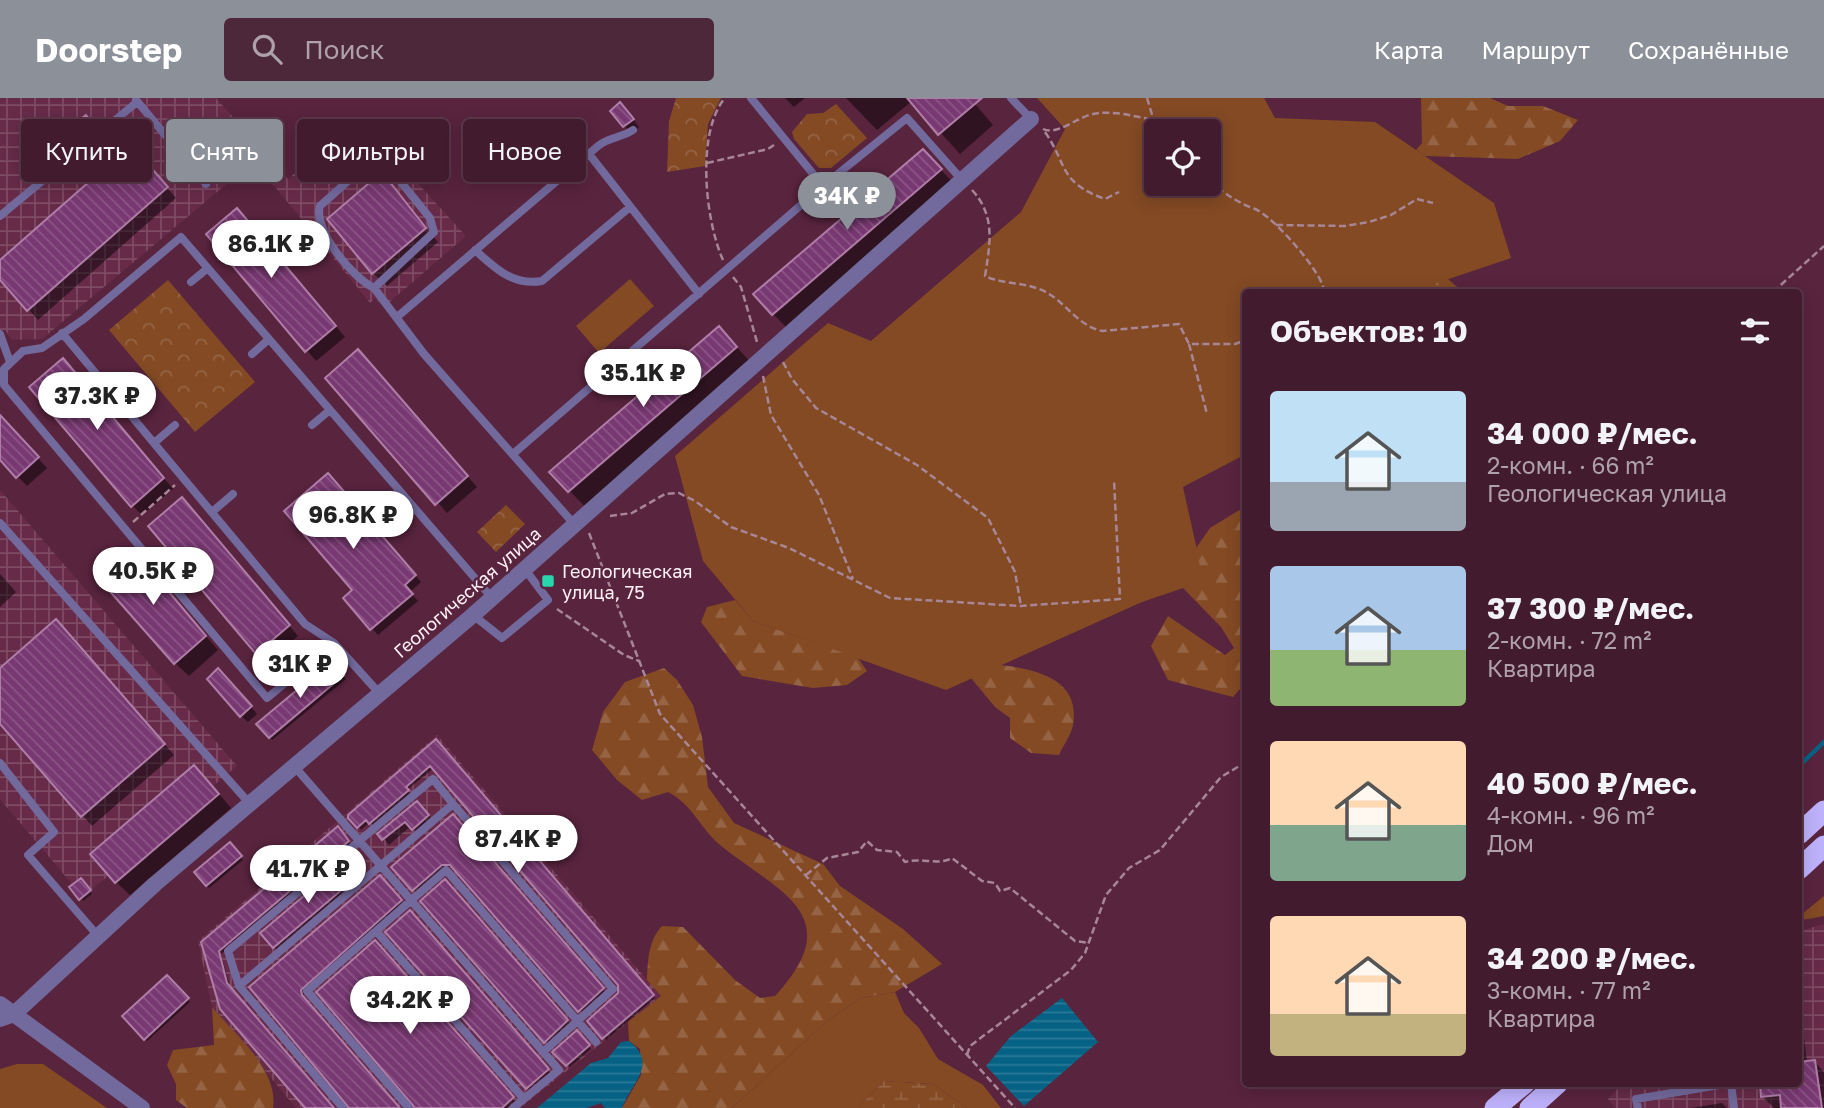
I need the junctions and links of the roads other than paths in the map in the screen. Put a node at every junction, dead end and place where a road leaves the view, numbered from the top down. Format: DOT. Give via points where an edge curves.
graph roads {
  1 [pos="751,98"];
  2 [pos="1011,98"];
  3 [pos="136,100"];
  4 [pos="1031,120"];
  5 [pos="633,130"];
  6 [pos="589,154"];
  7 [pos="962,180"];
  8 [pos="206,184"];
  9 [pos="823,186"];
  10 [pos="630,206"];
  11 [pos="0,216"];
  12 [pos="475,250"];
  13 [pos="208,268"];
  14 [pos="191,282"];
  15 [pos="374,288"];
  16 [pos="699,294"];
  17 [pos="397,317"];
  18 [pos="62,333"];
  19 [pos="0,334"];
  20 [pos="269,339"];
  21 [pos="3,352"];
  22 [pos="252,354"];
  23 [pos="10,362"];
  24 [pos="330,410"];
  25 [pos="175,425"];
  26 [pos="312,425"];
  27 [pos="154,443"];
  28 [pos="513,454"];
  29 [pos="399,491"];
  30 [pos="233,494"];
  31 [pos="382,506"];
  32 [pos="212,512"];
  33 [pos="578,520"];
  34 [pos="2,528"];
  35 [pos="524,568"];
  36 [pos="492,598"];
  37 [pos="473,615"];
  38 [pos="334,643"];
  39 [pos="380,694"];
  40 [pos="0,763"];
  41 [pos="294,766"];
  42 [pos="250,804"];
  43 [pos="453,804"];
  44 [pos="1824,811"];
  45 [pos="1802,831"];
  46 [pos="360,842"];
  47 [pos="1824,846"];
  48 [pos="380,865"];
  49 [pos="1802,866"];
  50 [pos="411,900"];
  51 [pos="376,931"];
  52 [pos="98,936"];
  53 [pos="239,986"];
  54 [pos="0,1003"];
  55 [pos="7,1017"];
  56 [pos="577,1022"];
  57 [pos="596,1042"];
  58 [pos="543,1052"];
  59 [pos="1520,1087"];
  60 [pos="1554,1087"];
  61 [pos="1707,1087"];
  62 [pos="1731,1087"];
  63 [pos="524,1100"];
  64 [pos="142,1108"];
  65 [pos="343,1108"];
  66 [pos="409,1108"];
  67 [pos="513,1108"];
  68 [pos="1495,1108"];
  69 [pos="1530,1108"];
  70 [pos="1638,1108"];
  71 [pos="1734,1108"];
  1 -- 9 [label="lane"];
  2 -- 4 [label="lane"];
  3 -- 8 [label="lane"];
  3 -- 11 [label="lane"];
  4 -- 7 [label="street, Геологическая улица"];
  5 -- 6 [label="lane" via="604,141"];
  6 -- 10 [label="lane"];
  6 -- 12 [label="lane"];
  7 -- 9 [label="lane" via="907,118"];
  7 -- 33 [label="street, Геологическая улица"];
  9 -- 16 [label="lane"];
  10 -- 12 [label="lane" via="542,281 527,284 513,279"];
  10 -- 16 [label="lane"];
  12 -- 17 [label="lane"];
  13 -- 14 [label="lane"];
  13 -- 18 [label="lane" via="181,237"];
  13 -- 20 [label="lane"];
  15 -- 15 [label="lane" via="364,283 327,240 318,215 320,206 369,163 378,162 388,166 430,218 434,232"];
  15 -- 17 [label="lane"];
  16 -- 28 [label="lane"];
  17 -- 28 [label="lane"];
  18 -- 23 [label="lane"];
  18 -- 27 [label="lane"];
  19 -- 21 [label="lane"];
  20 -- 22 [label="lane"];
  20 -- 24 [label="lane"];
  21 -- 23 [label="lane"];
  23 -- 38 [label="lane" via="4,369 4,385 267,698"];
  24 -- 26 [label="lane"];
  24 -- 29 [label="lane"];
  25 -- 27 [label="lane"];
  27 -- 32 [label="lane"];
  28 -- 33 [label="lane"];
  29 -- 31 [label="lane"];
  29 -- 36 [label="lane"];
  30 -- 32 [label="lane"];
  32 -- 38 [label="lane" via="305,624"];
  33 -- 35 [label="street, Геологическая улица"];
  34 -- 42 [label="lane"];
  35 -- 36 [label="street, Геологическая улица"];
  35 -- 37 [label="lane" via="548,600 502,638"];
  36 -- 37 [label="street, Геологическая улица"];
  37 -- 39 [label="street, Геологическая улица"];
  38 -- 39 [label="lane"];
  39 -- 41 [label="street, Геологическая улица"];
  40 -- 52 [label="lane" via="54,832 28,855"];
  41 -- 42 [label="street, Геологическая улица"];
  41 -- 46 [label="lane"];
  42 -- 52 [label="street, Геологическая улица"];
  43 -- 46 [label="lane" via="433,779"];
  43 -- 48 [label="lane"];
  43 -- 56 [label="lane" via="613,989"];
  44 -- 45 [label="highway"];
  46 -- 48 [label="lane"];
  46 -- 53 [label="lane" via="228,951"];
  47 -- 49 [label="highway"];
  48 -- 50 [label="lane"];
  48 -- 53 [label="lane"];
  50 -- 51 [label="lane"];
  50 -- 56 [label="lane" via="446,870"];
  50 -- 58 [label="lane"];
  51 -- 63 [label="lane"];
  51 -- 66 [label="lane" via="307,991"];
  52 -- 55 [label="street, Геологическая улица"];
  53 -- 65 [label="lane"];
  54 -- 55 [label="street"];
  55 -- 64 [label="street"];
  56 -- 57 [label="lane"];
  56 -- 58 [label="lane"];
  58 -- 63 [label="lane" via="559,1070"];
  59 -- 68 [label="highway"];
  60 -- 69 [label="highway"];
  61 -- 70 [label="lane" via="1636,1099"];
  62 -- 71 [label="lane"];
  63 -- 67 [label="lane"];
}
